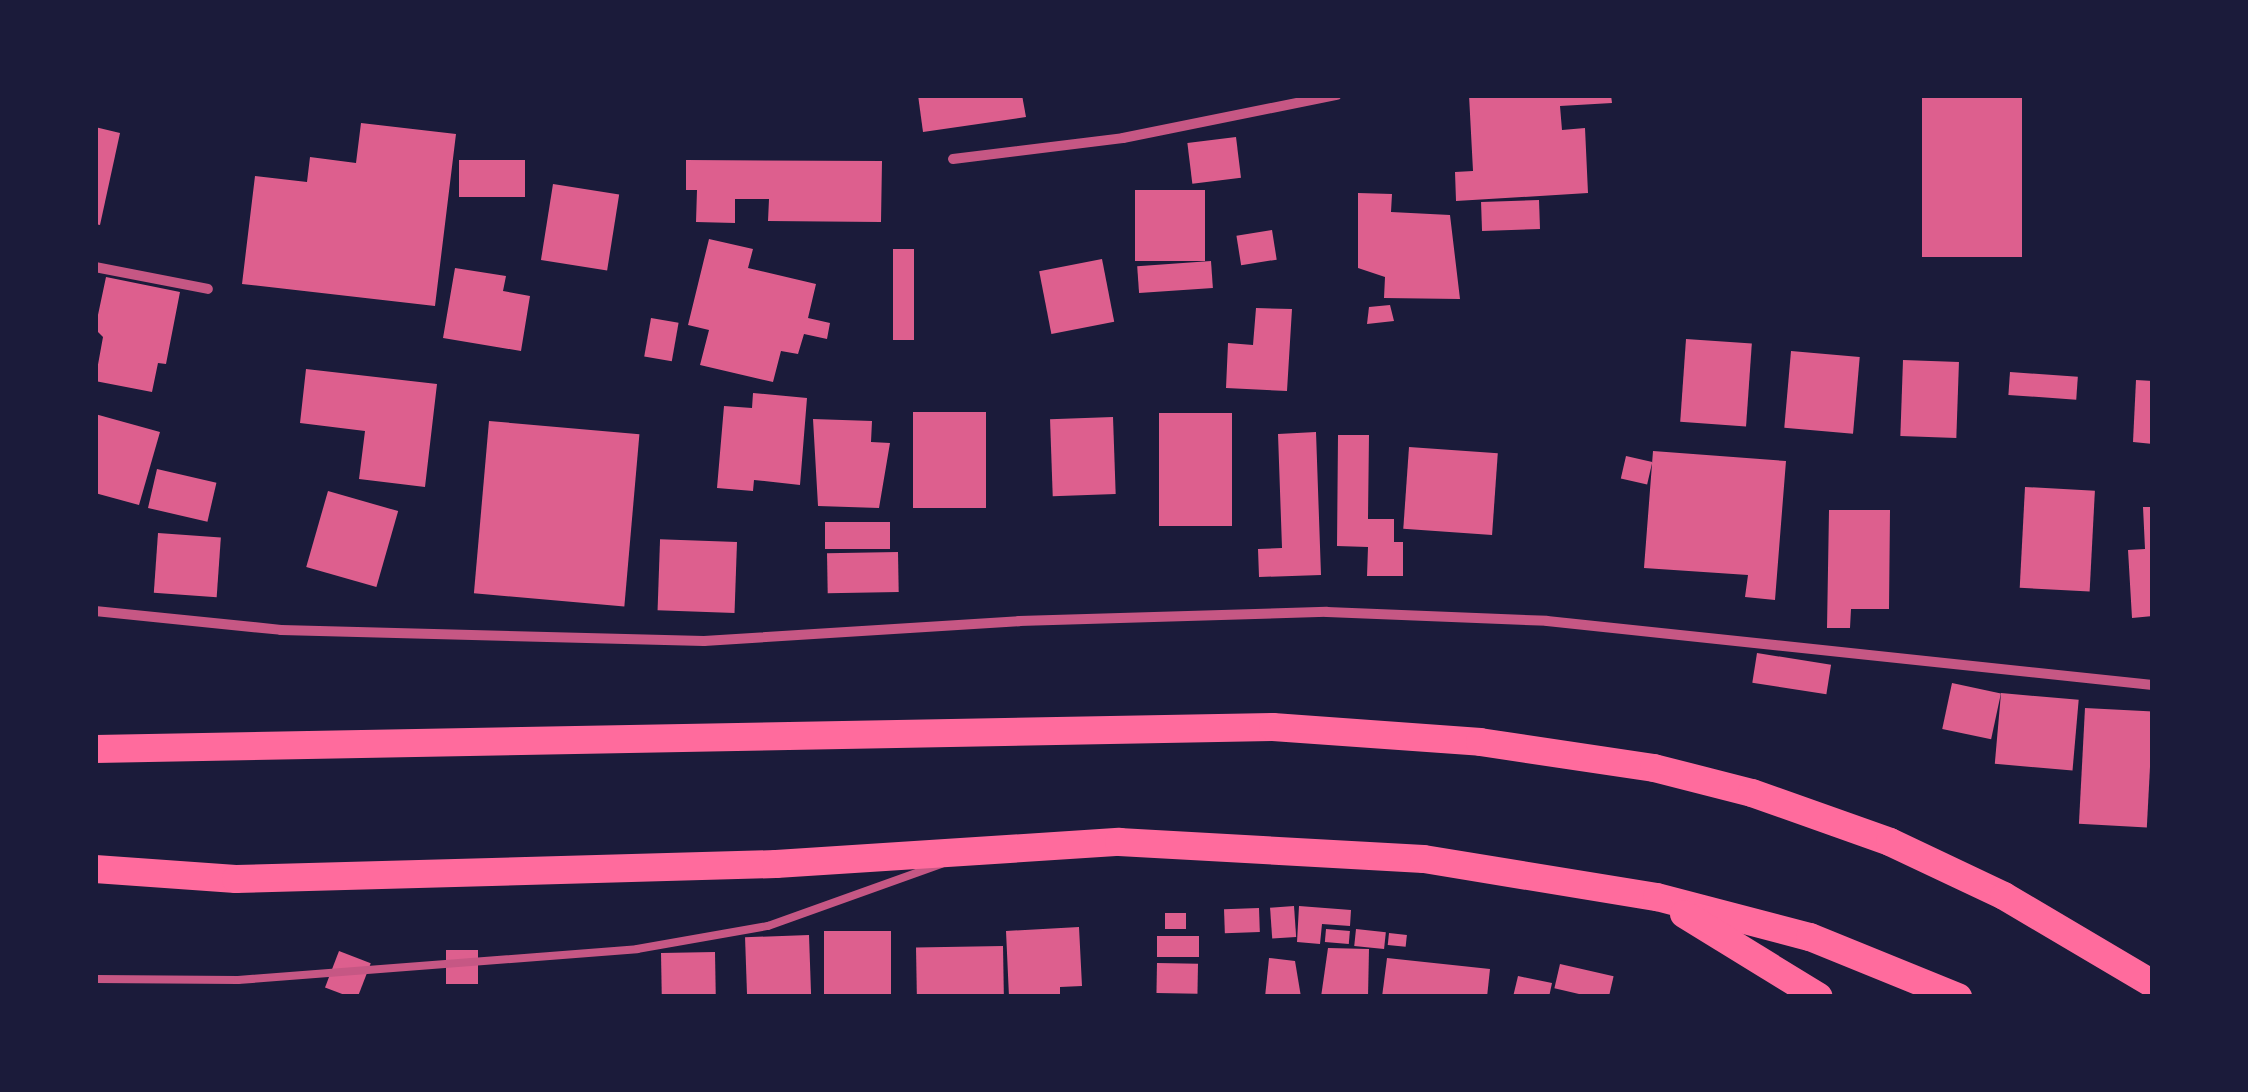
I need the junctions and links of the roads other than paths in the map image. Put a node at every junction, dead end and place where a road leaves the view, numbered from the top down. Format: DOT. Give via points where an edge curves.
graph roads {
  1 [pos="1336,95"];
  2 [pos="953,158"];
  3 [pos="95,266"];
  4 [pos="208,289"];
  5 [pos="95,611"];
  6 [pos="2153,685"];
  7 [pos="95,749"];
  8 [pos="969,853"];
  9 [pos="95,869"];
  10 [pos="1657,897"];
  11 [pos="95,979"];
  12 [pos="2153,984"];
  13 [pos="1819,997"];
  14 [pos="1958,997"];
  1 -- 2 [label="street" via="1123,138"];
  3 -- 4 [label="street"];
  5 -- 6 [label="street" via="281,630 704,641 1019,621 1363,614 1546,621"];
  7 -- 12 [label="highway" via="1273,727 1480,742 1654,768 1752,793 1873,836 2004,896"];
  8 -- 9 [label="highway" via="236,879"];
  8 -- 10 [label="highway" via="1118,842 1424,858"];
  8 -- 11 [label="lane" via="799,916 636,949 238,980"];
  10 -- 13 [label="highway"];
  10 -- 14 [label="highway" via="1810,937"];
}
